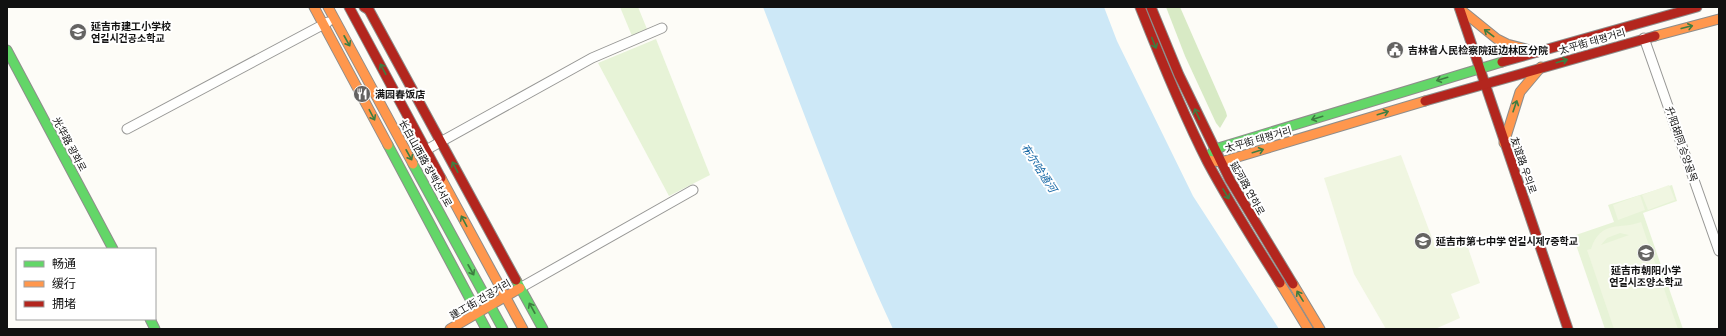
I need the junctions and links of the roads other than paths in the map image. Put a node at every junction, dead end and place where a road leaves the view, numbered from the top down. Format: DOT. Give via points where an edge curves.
graph roads {
  1 [pos="314,7"];
  2 [pos="328,7"];
  3 [pos="350,7"];
  4 [pos="1140,7"];
  5 [pos="1151,7"];
  6 [pos="1698,7"];
  7 [pos="367,8"];
  8 [pos="1459,8"];
  9 [pos="334,18"];
  10 [pos="1719,19"];
  11 [pos="323,24"];
  12 [pos="662,28"];
  13 [pos="1644,38"];
  14 [pos="7,50"];
  15 [pos="1538,52"];
  16 [pos="1541,67"];
  17 [pos="1479,69"];
  18 [pos="1484,84"];
  19 [pos="127,129"];
  20 [pos="441,141"];
  21 [pos="1504,143"];
  22 [pos="1215,149"];
  23 [pos="426,150"];
  24 [pos="1207,160"];
  25 [pos="1221,162"];
  26 [pos="693,190"];
  27 [pos="112,248"];
  28 [pos="1719,251"];
  29 [pos="520,288"];
  30 [pos="505,297"];
  31 [pos="491,306"];
  32 [pos="477,314"];
  33 [pos="150,320"];
  34 [pos="155,329"];
  35 [pos="450,329"];
  36 [pos="486,329"];
  37 [pos="503,329"];
  38 [pos="523,329"];
  39 [pos="544,329"];
  40 [pos="1308,329"];
  41 [pos="1320,329"];
  42 [pos="1568,329"];
  1 -- 11 [label="main road"];
  2 -- 9 [label="main road, 长白山西路 장백산서로"];
  23 -- 3 [label="main road, 长白山西路 장백산서로, one-way"];
  4 -- 24 [label="main road, 延河路 연하로, one-way" via="1166,72"];
  22 -- 5 [label="main road, 延河路 연하로, one-way" via="1179,75"];
  6 -- 15 [label="main road, 太平街 태평거리"];
  7 -- 20 [label="main road"];
  15 -- 8 [label="main road, one-way" via="1507,44"];
  8 -- 17 [label="main road, 友谊路 우의로"];
  9 -- 11 [label="street"];
  9 -- 31 [label="main road, 长白山西路 장백산서로, one-way"];
  13 -- 10 [label="main road, 太平街 태평거리, one-way"];
  11 -- 19 [label="street"];
  11 -- 32 [label="main road, one-way"];
  12 -- 20 [label="street" via="592,58"];
  16 -- 13 [label="main road, 太平街 태평거리, one-way"];
  13 -- 28 [label="street, 升阳胡同 승양골목"];
  14 -- 27 [label="main road, 光华路 광화로"];
  15 -- 17 [label="main road, 太平街 태평거리"];
  16 -- 18 [label="main road, 太平街 태평거리"];
  21 -- 16 [label="main road, one-way" via="1520,92"];
  17 -- 18 [label="main road, 友谊路 우의로"];
  17 -- 22 [label="main road, 太平街 태평거리, one-way"];
  18 -- 21 [label="main road, 友谊路 우의로"];
  25 -- 18 [label="main road, 太平街 태평거리, one-way"];
  20 -- 23 [label="street"];
  29 -- 20 [label="main road, one-way"];
  21 -- 42 [label="main road, 友谊路 우의로"];
  22 -- 24 [label="main road, 太平街 태평거리"];
  22 -- 25 [label="main road, 延河路 연하로"];
  30 -- 23 [label="main road, 长白山西路 장백산서로, one-way"];
  24 -- 25 [label="main road, 太平街 태평거리"];
  24 -- 40 [label="main road, 延河路 연하로, one-way"];
  41 -- 25 [label="main road, 延河路 연하로, one-way" via="1247,210"];
  26 -- 29 [label="street"];
  29 -- 30 [label="main road, 建工街 건공거리"];
  39 -- 29 [label="main road, one-way"];
  30 -- 31 [label="main road, 建工街 건공거리"];
  30 -- 38 [label="main road, 长白山西路 장백산서로"];
  31 -- 32 [label="main road, 建工街 건공거리"];
  31 -- 37 [label="main road, 长白山西路 장백산서로"];
  32 -- 35 [label="main road, 建工街 건공거리"];
  32 -- 36 [label="main road"];
  33 -- 34 [label="main road"];
}
